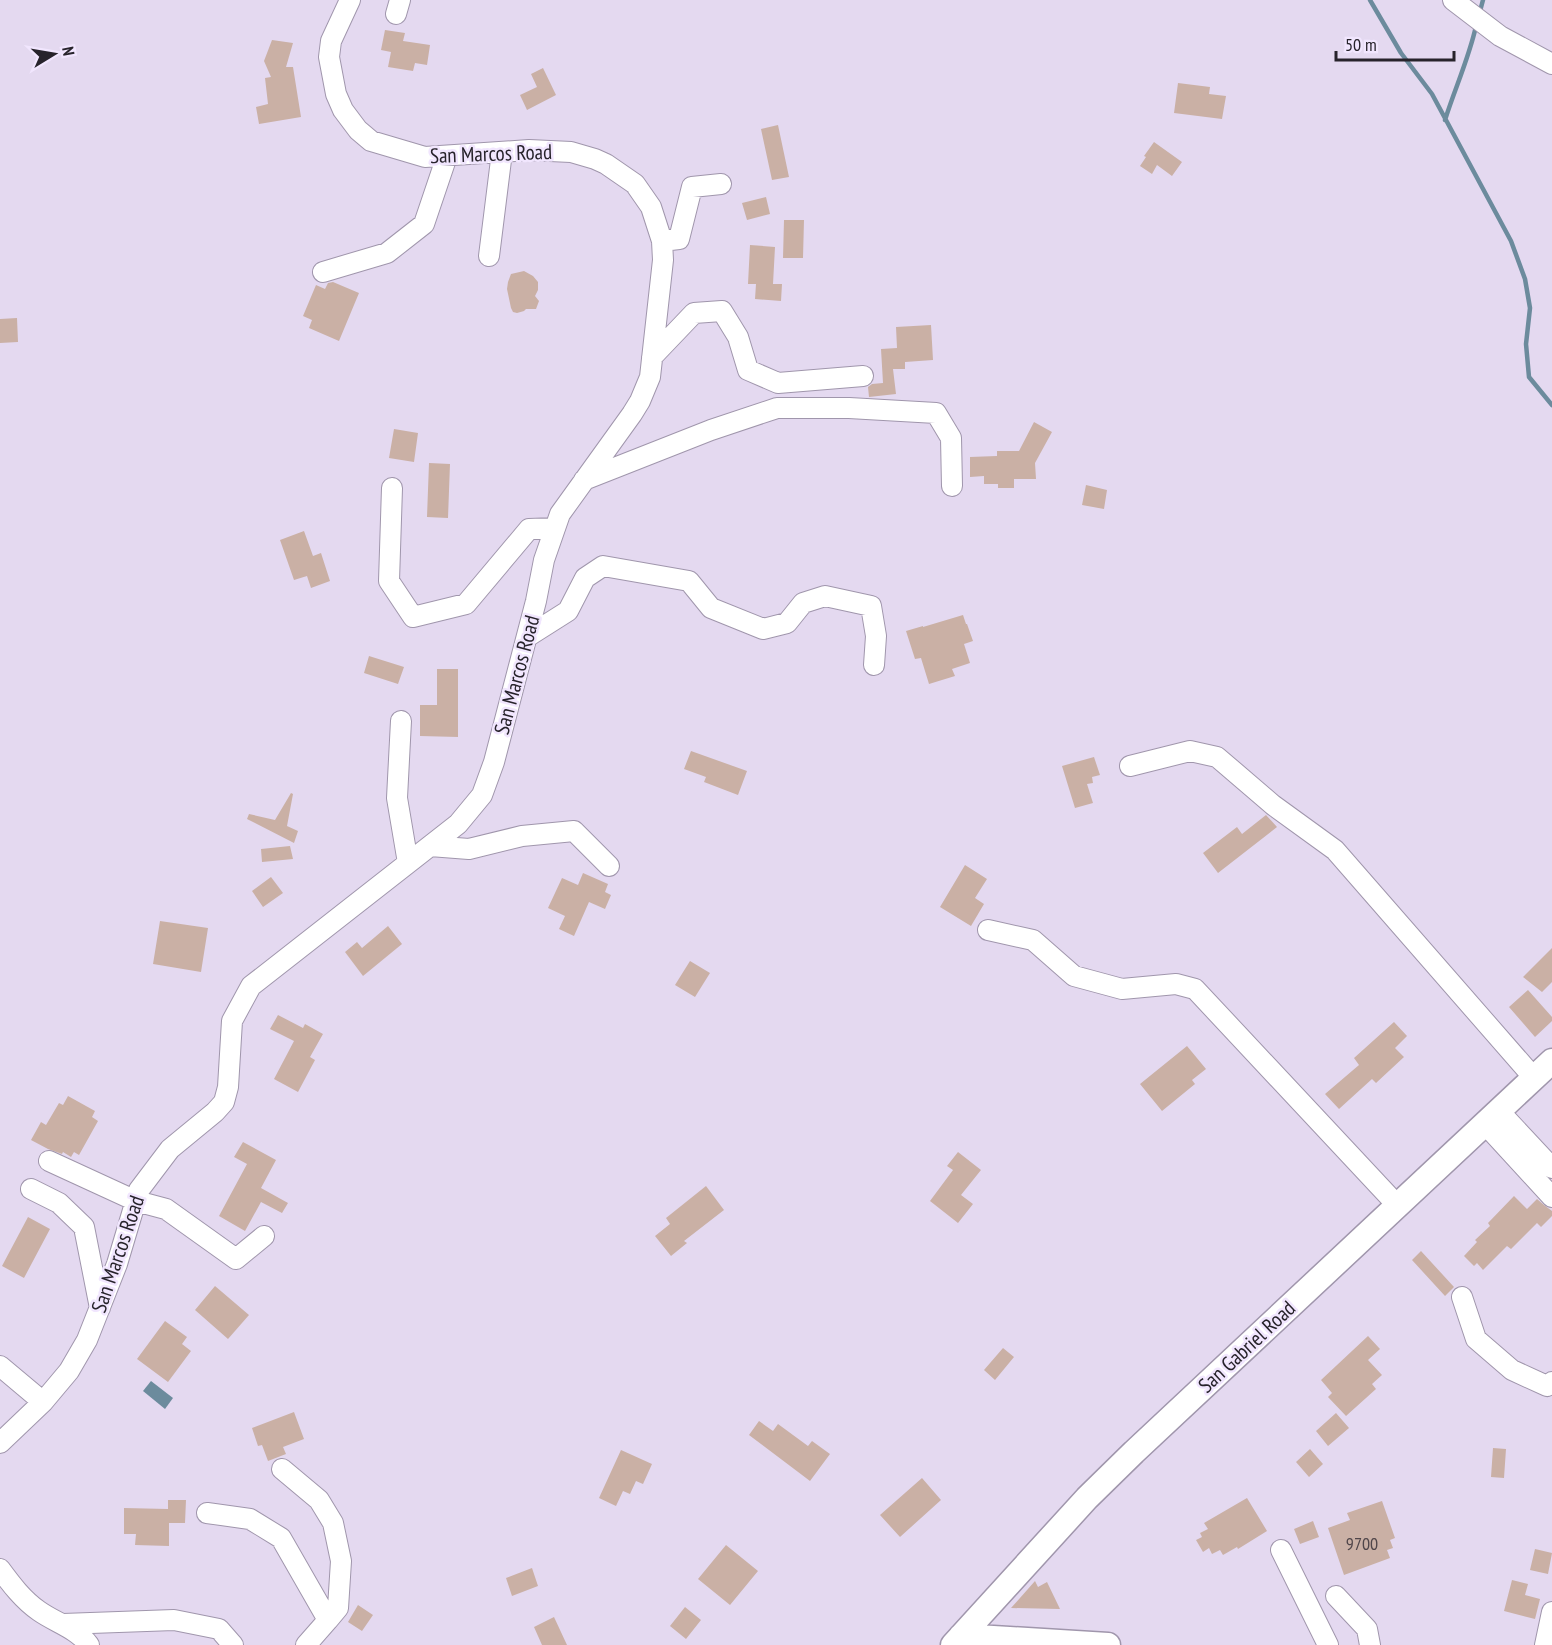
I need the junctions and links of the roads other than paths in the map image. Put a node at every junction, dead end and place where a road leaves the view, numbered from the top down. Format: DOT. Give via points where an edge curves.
graph roads {
  1 [pos="350,0"];
  2 [pos="1453,0"];
  3 [pos="1552,64"];
  4 [pos="502,152"];
  5 [pos="447,156"];
  6 [pos="721,184"];
  7 [pos="662,241"];
  8 [pos="489,256"];
  9 [pos="324,272"];
  10 [pos="652,357"];
  11 [pos="863,376"];
  12 [pos="584,480"];
  13 [pos="952,486"];
  14 [pos="392,488"];
  15 [pos="555,528"];
  16 [pos="527,637"];
  17 [pos="874,664"];
  18 [pos="401,721"];
  19 [pos="1130,766"];
  20 [pos="430,846"];
  21 [pos="408,863"];
  22 [pos="609,866"];
  23 [pos="988,930"];
  24 [pos="1552,1061"];
  25 [pos="1534,1078"];
  26 [pos="1492,1117"];
  27 [pos="49,1161"];
  28 [pos="1552,1168"];
  29 [pos="31,1190"];
  30 [pos="1552,1197"];
  31 [pos="136,1201"];
  32 [pos="1398,1206"];
  33 [pos="264,1236"];
  34 [pos="1462,1297"];
  35 [pos="100,1308"];
  36 [pos="0,1366"];
  37 [pos="1552,1382"];
  38 [pos="43,1402"];
  39 [pos="0,1443"];
  40 [pos="282,1469"];
  41 [pos="207,1514"];
  42 [pos="1281,1550"];
  43 [pos="0,1569"];
  44 [pos="1336,1596"];
  45 [pos="1552,1612"];
  46 [pos="328,1620"];
  47 [pos="63,1624"];
  48 [pos="957,1641"];
  49 [pos="90,1645"];
  50 [pos="233,1645"];
  51 [pos="306,1645"];
  52 [pos="1108,1645"];
  53 [pos="1328,1645"];
  54 [pos="1370,1645"];
  55 [pos="1545,1645"];
  1 -- 5 [label="street, San Marcos Road" via="328,57 343,110 371,141 425,158"];
  2 -- 3 [label="street" via="1500,36"];
  4 -- 5 [label="street, San Marcos Road"];
  4 -- 7 [label="street, San Marcos Road" via="571,152 606,164 635,184 651,207"];
  4 -- 8 [label="street"];
  5 -- 9 [label="street" via="424,224 387,254"];
  6 -- 7 [label="street" via="692,187 679,239"];
  7 -- 10 [label="street, San Marcos Road"];
  10 -- 11 [label="street" via="694,313 722,310 738,337 748,370 778,383"];
  10 -- 12 [label="street, San Marcos Road" via="650,376 640,401"];
  12 -- 13 [label="street" via="777,408 849,408 936,413 951,438"];
  12 -- 15 [label="street, San Marcos Road"];
  14 -- 15 [label="street" via="389,581 413,617 466,604 529,529"];
  15 -- 16 [label="street, San Marcos Road"];
  16 -- 17 [label="street" via="568,611 585,578 603,566 689,581 711,608 763,629 787,623 803,603 825,596 871,606 876,636"];
  16 -- 20 [label="street, San Marcos Road" via="482,795 458,824"];
  18 -- 21 [label="street" via="397,798"];
  19 -- 25 [label="street" via="1190,751 1217,758 1335,850"];
  20 -- 21 [label="street, San Marcos Road"];
  20 -- 22 [label="street" via="469,849 522,836 574,831"];
  21 -- 31 [label="street, San Marcos Road" via="251,986 232,1021 224,1102 170,1149 139,1190"];
  23 -- 32 [label="street" via="1033,940 1074,976 1122,989 1176,984 1195,989"];
  24 -- 25 [label="street, San Gabriel Road"];
  25 -- 26 [label="street, San Gabriel Road"];
  26 -- 28 [label="street"];
  26 -- 30 [label="street"];
  26 -- 32 [label="street, San Gabriel Road"];
  27 -- 31 [label="street"];
  29 -- 35 [label="street" via="59,1203 84,1227"];
  31 -- 33 [label="street" via="166,1209 236,1259"];
  31 -- 35 [label="street, San Marcos Road"];
  32 -- 48 [label="street, San Gabriel Road" via="1087,1498"];
  34 -- 37 [label="street" via="1476,1339 1512,1370 1547,1386"];
  35 -- 38 [label="street, San Marcos Road" via="69,1371"];
  36 -- 38 [label="street"];
  38 -- 39 [label="street, San Marcos Road"];
  40 -- 46 [label="street" via="319,1500 333,1523 340,1561 338,1608"];
  41 -- 46 [label="street" via="250,1519 281,1538"];
  42 -- 53 [label="street"];
  43 -- 47 [label="street" via="12,1587 38,1611"];
  44 -- 54 [label="street" via="1367,1629"];
  45 -- 55 [label="street"];
  46 -- 51 [label="street"];
  47 -- 49 [label="street"];
  47 -- 50 [label="street" via="174,1620 219,1629"];
  48 -- 52 [label="street"];
}
